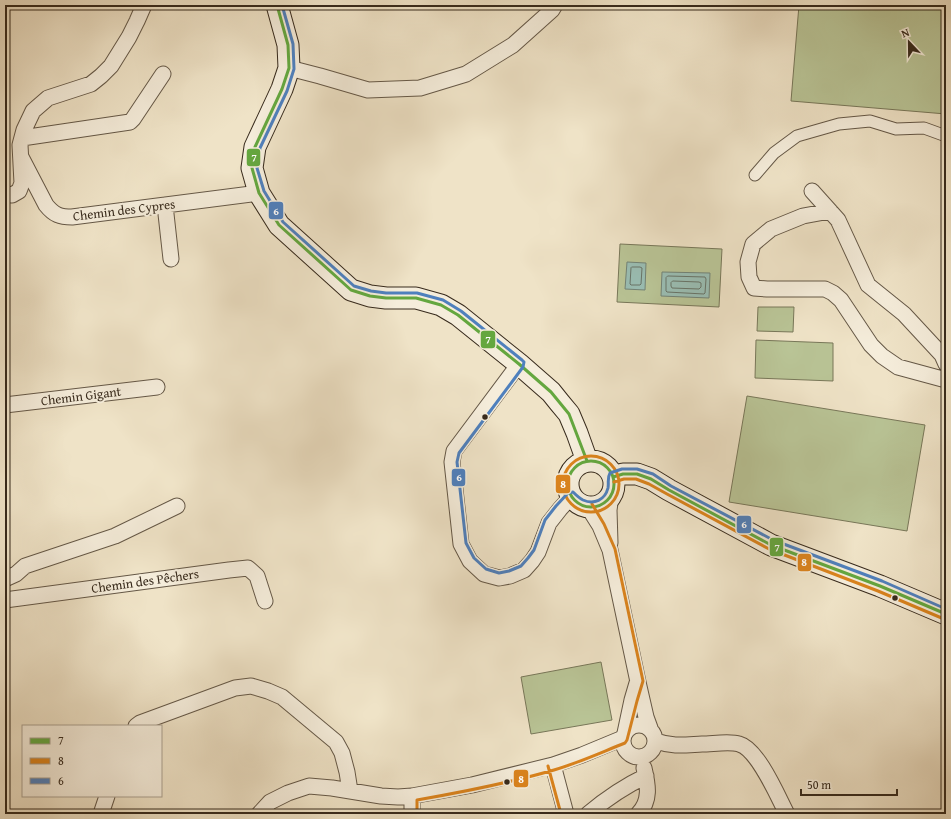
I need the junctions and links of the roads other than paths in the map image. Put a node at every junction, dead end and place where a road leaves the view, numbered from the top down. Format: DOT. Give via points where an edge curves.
graph roads {
  1 [pos="144,5"];
  2 [pos="277,5"];
  3 [pos="555,5"];
  4 [pos="289,68"];
  5 [pos="163,74"];
  6 [pos="946,136"];
  7 [pos="22,138"];
  8 [pos="21,157"];
  9 [pos="755,175"];
  10 [pos="812,190"];
  11 [pos="259,193"];
  12 [pos="5,194"];
  13 [pos="165,205"];
  14 [pos="830,211"];
  15 [pos="171,258"];
  16 [pos="518,364"];
  17 [pos="946,364"];
  18 [pos="946,380"];
  19 [pos="157,387"];
  20 [pos="5,405"];
  21 [pos="586,461"];
  22 [pos="612,486"];
  23 [pos="580,502"];
  24 [pos="177,506"];
  25 [pos="610,550"];
  26 [pos="5,579"];
  27 [pos="5,600"];
  28 [pos="265,601"];
  29 [pos="946,614"];
  30 [pos="638,682"];
  31 [pos="137,725"];
  32 [pos="653,735"];
  33 [pos="624,736"];
  34 [pos="582,755"];
  35 [pos="635,756"];
  36 [pos="553,765"];
  37 [pos="646,776"];
  38 [pos="350,791"];
  39 [pos="412,796"];
  40 [pos="107,797"];
  41 [pos="101,814"];
  42 [pos="259,814"];
  43 [pos="412,814"];
  44 [pos="566,814"];
  45 [pos="588,814"];
  46 [pos="638,814"];
  47 [pos="787,814"];
  1 -- 7 [label="street" via="129,37 111,66 91,84 48,98 33,111"];
  2 -- 4 [label="main road" via="288,45"];
  3 -- 4 [label="street" via="513,45 466,74 420,88 368,90"];
  4 -- 11 [label="main road" via="255,146 252,168"];
  5 -- 7 [label="street" via="130,122"];
  6 -- 9 [label="street" via="924,128 896,129 870,121 839,124 797,136 774,153"];
  7 -- 8 [label="street"];
  8 -- 12 [label="street" via="22,183 19,191 12,195"];
  8 -- 13 [label="street, Chemin des Cypres" via="46,205 57,215 72,217"];
  10 -- 14 [label="street"];
  11 -- 13 [label="street, Chemin des Cypres"];
  11 -- 16 [label="main road" via="279,225 352,290 370,296 416,298 441,305 458,315"];
  13 -- 15 [label="street"];
  14 -- 17 [label="street" via="838,220 868,285 904,314 942,355"];
  14 -- 18 [label="street" via="803,216 772,229 753,244 748,262 754,288 825,289 834,293 870,345 882,356 898,367"];
  16 -- 21 [label="main road" via="551,392 569,414"];
  16 -- 23 [label="street" via="454,451 452,462 461,544 470,561 484,574 499,578 510,576 524,570 532,561 549,523 560,509"];
  19 -- 20 [label="street, Chemin Gigant"];
  21 -- 22 [label="main road" via="600,462 606,466 610,471"];
  21 -- 23 [label="main road" via="575,468 568,479 569,491"];
  22 -- 23 [label="main road" via="607,501 601,505 595,507"];
  22 -- 25 [label="street" via="609,510"];
  22 -- 29 [label="main road" via="623,474 637,474 651,479 771,545"];
  23 -- 25 [label="street" via="600,526"];
  24 -- 26 [label="street" via="114,536 25,566"];
  25 -- 30 [label="street"];
  27 -- 28 [label="street, Chemin des Pêchers" via="248,568 257,576"];
  30 -- 32 [label="street"];
  30 -- 33 [label="street"];
  31 -- 38 [label="street" via="235,688 251,686 268,691 282,697 336,742 342,753"];
  32 -- 33 [label="street" via="644,725 637,724 630,727"];
  32 -- 35 [label="street" via="654,749 648,755"];
  32 -- 47 [label="street" via="666,745 743,745 762,768"];
  33 -- 34 [label="street"];
  33 -- 35 [label="street" via="625,750"];
  34 -- 35 [label="street"];
  34 -- 36 [label="street"];
  35 -- 37 [label="street"];
  36 -- 39 [label="street" via="472,785"];
  36 -- 44 [label="street"];
  37 -- 45 [label="street" via="624,787"];
  37 -- 46 [label="street" via="648,795 643,809"];
  38 -- 39 [label="street" via="381,796"];
  38 -- 42 [label="street" via="309,786 270,802"];
  39 -- 43 [label="street"];
  40 -- 41 [label="street"];
}
